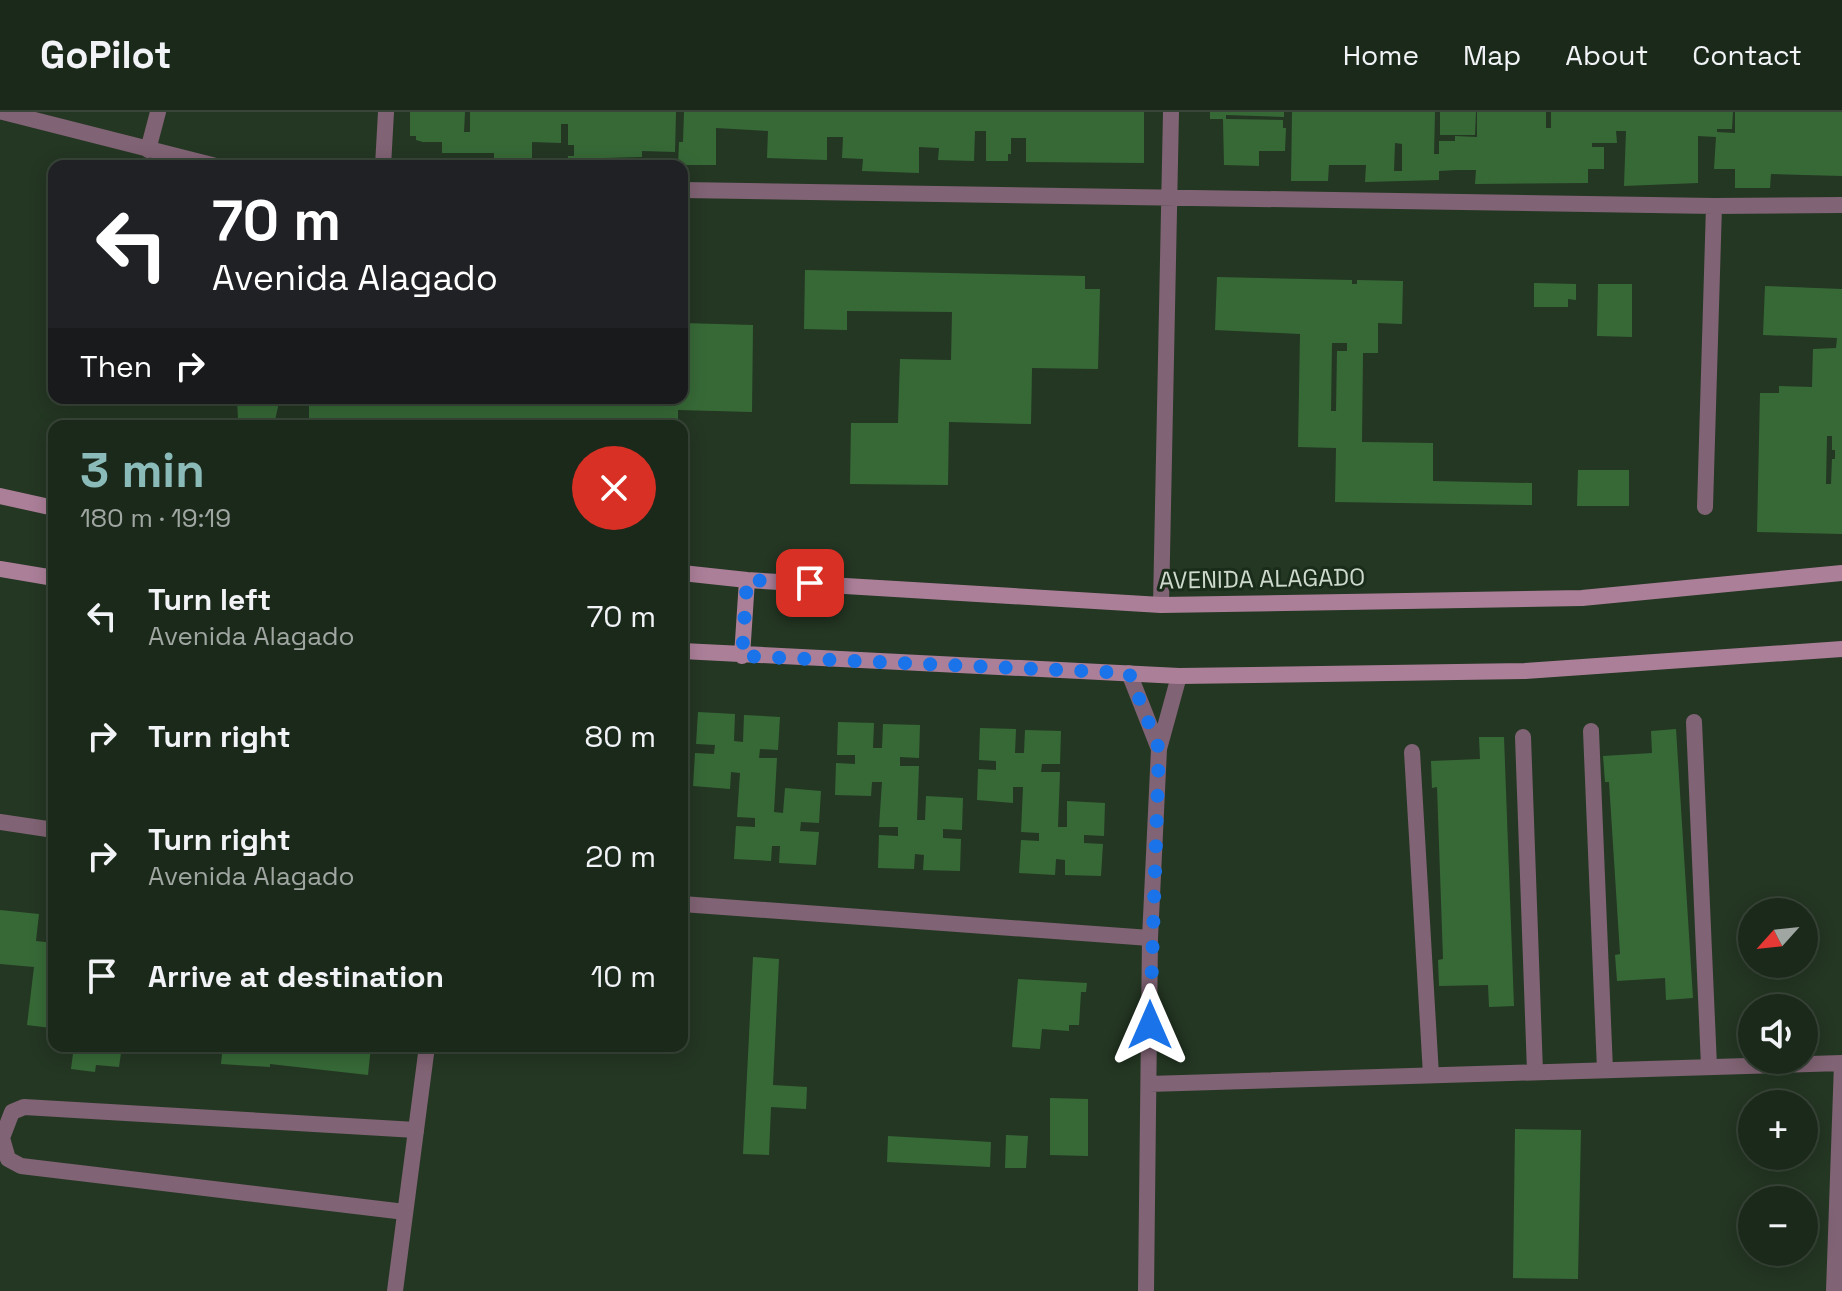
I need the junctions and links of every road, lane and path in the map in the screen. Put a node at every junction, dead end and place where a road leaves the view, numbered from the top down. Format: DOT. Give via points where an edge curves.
graph roads {
  1 [pos="3,112"];
  2 [pos="158,112"];
  3 [pos="386,112"];
  4 [pos="1171,112"];
  5 [pos="148,150"];
  6 [pos="190,160"];
  7 [pos="383,160"];
  8 [pos="688,190"];
  9 [pos="1169,198"];
  10 [pos="1842,205"];
  11 [pos="1714,206"];
  12 [pos="0,496"];
  13 [pos="48,507"];
  14 [pos="1705,507"];
  15 [pos="0,569"];
  16 [pos="1842,573"];
  17 [pos="688,574"];
  18 [pos="48,577"];
  19 [pos="747,580"];
  20 [pos="1161,605"];
  21 [pos="1842,649"];
  22 [pos="688,652"];
  23 [pos="742,656"];
  24 [pos="1129,673"];
  25 [pos="1179,676"];
  26 [pos="1694,722"];
  27 [pos="1591,731"];
  28 [pos="1523,737"];
  29 [pos="1159,749"];
  30 [pos="1412,752"];
  31 [pos="0,822"];
  32 [pos="48,829"];
  33 [pos="688,904"];
  34 [pos="1150,938"];
  35 [pos="426,1052"];
  36 [pos="1842,1063"];
  37 [pos="1709,1066"];
  38 [pos="1605,1070"];
  39 [pos="1535,1072"];
  40 [pos="1431,1075"];
  41 [pos="1149,1084"];
  42 [pos="416,1130"];
  43 [pos="405,1212"];
  44 [pos="395,1291"];
  45 [pos="1146,1291"];
  46 [pos="1834,1291"];
  1 -- 5 [label="street"];
  2 -- 5 [label="street"];
  3 -- 7 [label="street"];
  4 -- 9 [label="street"];
  5 -- 6 [label="street"];
  8 -- 9 [label="street"];
  9 -- 11 [label="street"];
  9 -- 20 [label="street"];
  10 -- 11 [label="street"];
  11 -- 14 [label="street"];
  12 -- 13 [label="main road"];
  15 -- 18 [label="main road"];
  16 -- 20 [label="main road, AVENIDA ALAGADO" via="1582,598"];
  17 -- 19 [label="main road, AVENIDA ALAGADO"];
  19 -- 20 [label="main road, AVENIDA ALAGADO"];
  19 -- 23 [label="main road"];
  21 -- 25 [label="main road" via="1525,671"];
  22 -- 23 [label="main road"];
  23 -- 24 [label="main road"];
  24 -- 25 [label="main road"];
  24 -- 29 [label="street"];
  25 -- 29 [label="street"];
  26 -- 37 [label="street"];
  27 -- 38 [label="street"];
  28 -- 39 [label="street"];
  29 -- 34 [label="street"];
  30 -- 40 [label="street"];
  31 -- 32 [label="street"];
  33 -- 34 [label="street"];
  34 -- 41 [label="street"];
  35 -- 42 [label="street"];
  36 -- 37 [label="street"];
  36 -- 46 [label="street"];
  37 -- 38 [label="street"];
  38 -- 39 [label="street"];
  39 -- 40 [label="street"];
  40 -- 41 [label="street"];
  41 -- 45 [label="street"];
  42 -- 43 [label="street"];
  42 -- 43 [label="street" via="24,1107 12,1112 2,1138 8,1159 21,1166"];
  43 -- 44 [label="street"];
}
